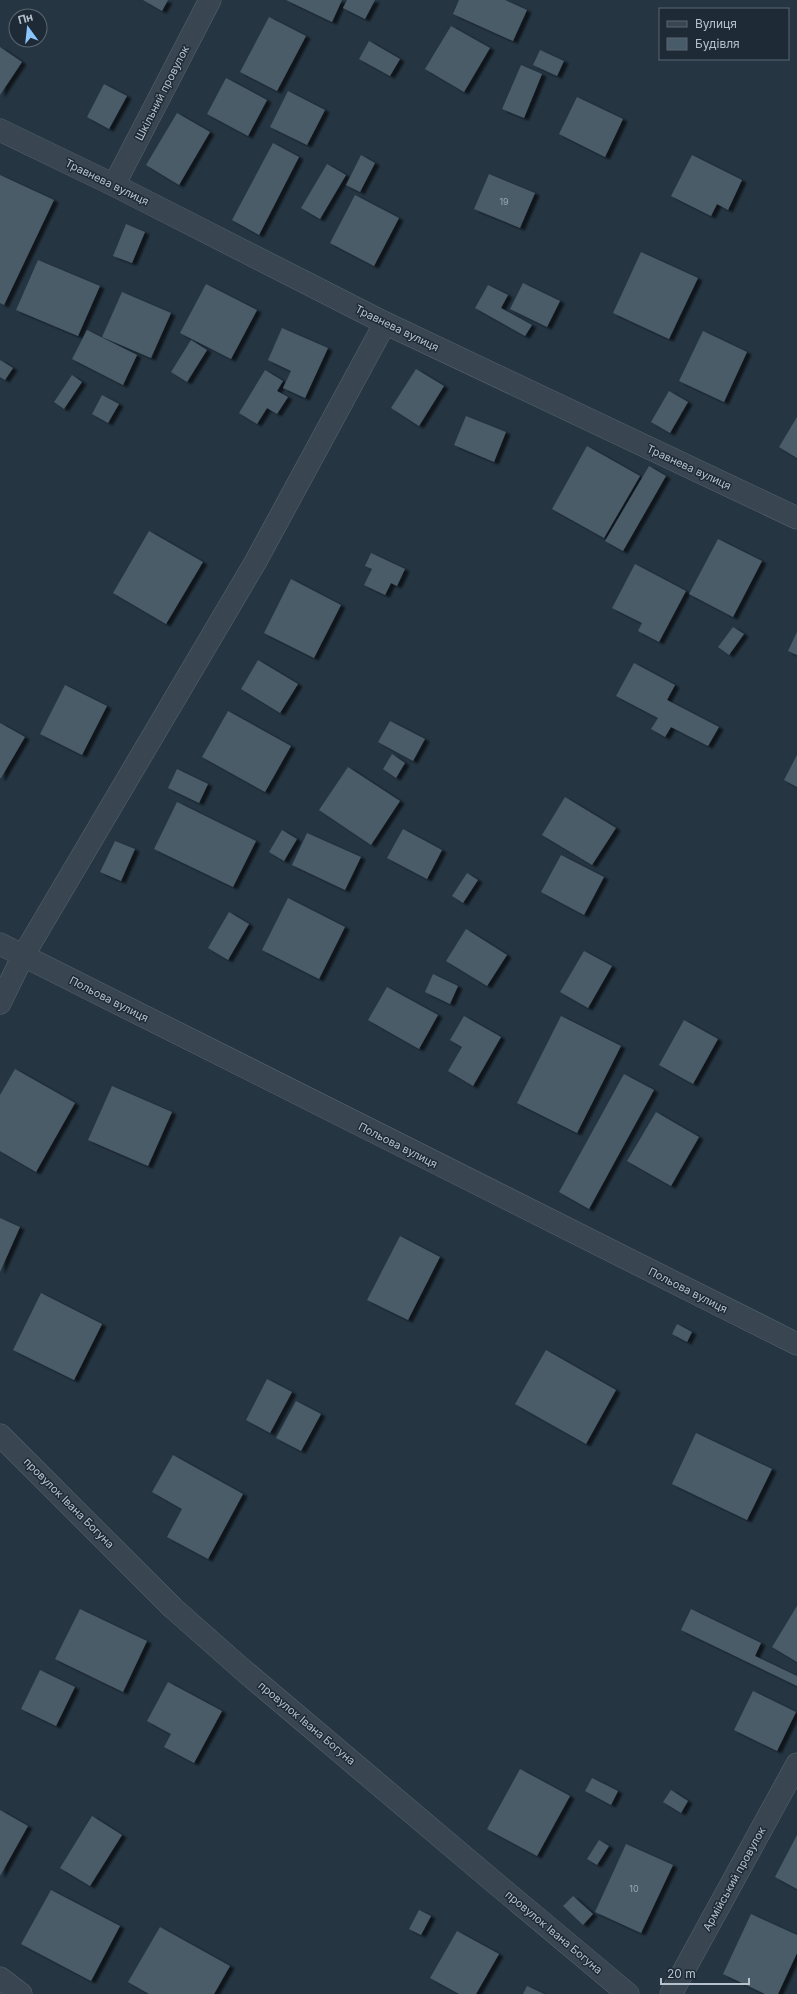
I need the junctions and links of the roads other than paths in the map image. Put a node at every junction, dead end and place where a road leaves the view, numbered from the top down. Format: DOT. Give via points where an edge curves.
graph roads {
  1 [pos="210,0"];
  2 [pos="0,130"];
  3 [pos="114,185"];
  4 [pos="385,323"];
  5 [pos="797,518"];
  6 [pos="0,944"];
  7 [pos="23,956"];
  8 [pos="0,1003"];
  9 [pos="797,1344"];
  10 [pos="0,1435"];
  11 [pos="797,1764"];
  12 [pos="0,1978"];
  13 [pos="21,1994"];
  14 [pos="628,1994"];
  15 [pos="671,1994"];
  1 -- 3 [label="street, Шкільний провулок"];
  2 -- 3 [label="street, Травнева вулиця"];
  3 -- 4 [label="street, Травнева вулиця"];
  4 -- 5 [label="street, Травнева вулиця"];
  4 -- 7 [label="street" via="256,561"];
  6 -- 7 [label="street, Польова вулиця"];
  7 -- 8 [label="street"];
  7 -- 9 [label="street, Польова вулиця"];
  10 -- 14 [label="street, провулок Івана Богуна" via="179,1613"];
  11 -- 15 [label="street, Армійський провулок"];
  12 -- 13 [label="street"];
}
